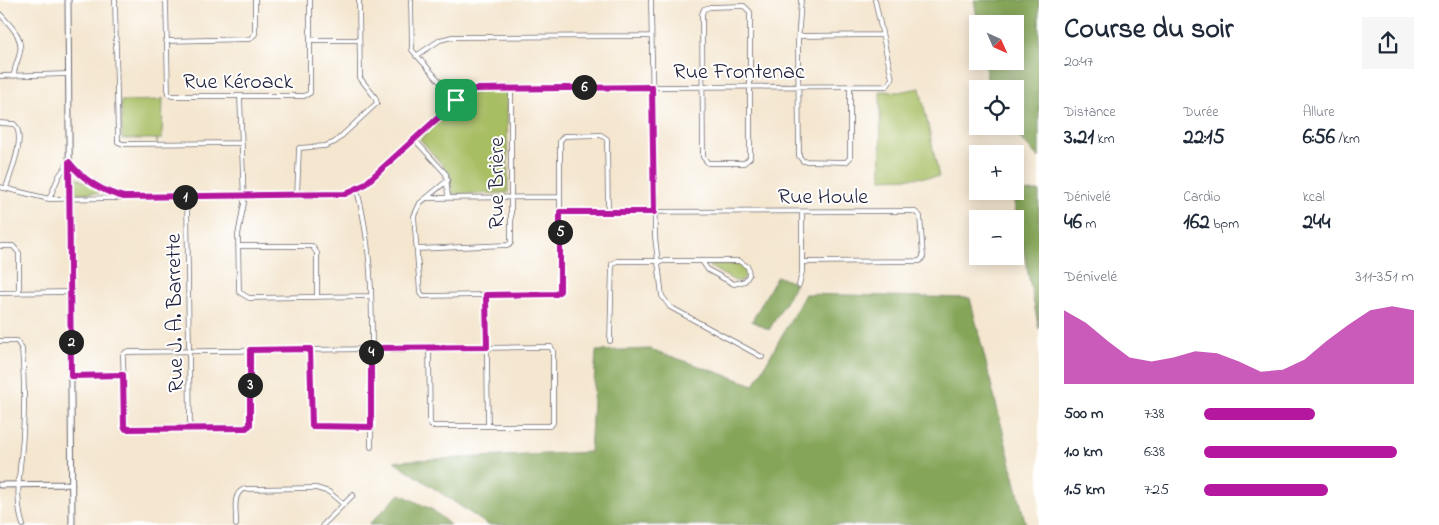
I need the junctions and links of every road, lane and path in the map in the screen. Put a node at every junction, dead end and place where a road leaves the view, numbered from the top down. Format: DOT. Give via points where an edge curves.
graph roads {
  1 [pos="68,0"];
  2 [pos="115,0"];
  3 [pos="166,0"];
  4 [pos="255,0"];
  5 [pos="310,0"];
  6 [pos="359,0"];
  7 [pos="411,0"];
  8 [pos="651,0"];
  9 [pos="801,0"];
  10 [pos="875,0"];
  11 [pos="0,14"];
  12 [pos="882,35"];
  13 [pos="651,36"];
  14 [pos="799,36"];
  15 [pos="311,40"];
  16 [pos="359,40"];
  17 [pos="166,41"];
  18 [pos="416,56"];
  19 [pos="69,74"];
  20 [pos="0,76"];
  21 [pos="14,76"];
  22 [pos="702,86"];
  23 [pos="750,86"];
  24 [pos="798,86"];
  25 [pos="850,86"];
  26 [pos="511,87"];
  27 [pos="652,87"];
  28 [pos="240,96"];
  29 [pos="456,100"];
  30 [pos="0,123"];
  31 [pos="414,139"];
  32 [pos="241,143"];
  33 [pos="69,162"];
  34 [pos="448,180"];
  35 [pos="0,187"];
  36 [pos="6,188"];
  37 [pos="357,190"];
  38 [pos="243,196"];
  39 [pos="297,196"];
  40 [pos="124,197"];
  41 [pos="187,197"];
  42 [pos="448,197"];
  43 [pos="511,197"];
  44 [pos="560,197"];
  45 [pos="70,198"];
  46 [pos="428,198"];
  47 [pos="49,200"];
  48 [pos="560,212"];
  49 [pos="608,212"];
  50 [pos="654,212"];
  51 [pos="802,212"];
  52 [pos="0,246"];
  53 [pos="238,246"];
  54 [pos="416,248"];
  55 [pos="658,261"];
  56 [pos="702,261"];
  57 [pos="803,262"];
  58 [pos="799,286"];
  59 [pos="19,292"];
  60 [pos="70,292"];
  61 [pos="0,293"];
  62 [pos="486,295"];
  63 [pos="317,296"];
  64 [pos="370,296"];
  65 [pos="0,341"];
  66 [pos="610,341"];
  67 [pos="487,347"];
  68 [pos="371,348"];
  69 [pos="429,348"];
  70 [pos="310,349"];
  71 [pos="250,350"];
  72 [pos="189,351"];
  73 [pos="762,357"];
  74 [pos="123,375"];
  75 [pos="71,376"];
  76 [pos="488,426"];
  77 [pos="371,427"];
  78 [pos="190,428"];
  79 [pos="372,447"];
  80 [pos="72,484"];
  81 [pos="0,485"];
  82 [pos="19,485"];
  83 [pos="353,495"];
  84 [pos="343,504"];
  85 [pos="23,525"];
  86 [pos="72,525"];
  87 [pos="236,525"];
  88 [pos="323,525"];
  1 -- 19 [label="main road"];
  2 -- 32 [label="street" via="118,142"];
  3 -- 17 [label="street, Rue Kéroack"];
  4 -- 17 [label="street" via="255,34 250,40"];
  5 -- 15 [label="street, Rue Kéroack"];
  6 -- 16 [label="street"];
  7 -- 18 [label="street" via="411,47"];
  8 -- 13 [label="street"];
  9 -- 14 [label="street"];
  10 -- 12 [label="street"];
  11 -- 21 [label="street" via="20,41"];
  12 -- 14 [label="street"];
  12 -- 25 [label="street, Rue Frontenac" via="892,79 890,84"];
  13 -- 18 [label="street" via="452,37 437,41"];
  13 -- 27 [label="street"];
  14 -- 24 [label="street"];
  15 -- 16 [label="street"];
  15 -- 28 [label="street, Rue Kéroack" via="309,94"];
  16 -- 39 [label="street" via="361,79 377,103 335,142 298,148"];
  17 -- 28 [label="street, Rue Kéroack" via="169,95"];
  18 -- 29 [label="street"];
  19 -- 21 [label="street"];
  19 -- 33 [label="main road"];
  20 -- 21 [label="street"];
  22 -- 23 [label="street, Rue Frontenac"];
  22 -- 23 [label="street" via="703,157 706,163 744,163 750,159"];
  22 -- 23 [label="street" via="702,14 710,6 744,6 750,10"];
  22 -- 27 [label="street, Rue Frontenac"];
  23 -- 24 [label="street, Rue Frontenac"];
  24 -- 25 [label="street, Rue Frontenac"];
  24 -- 25 [label="street" via="799,156 806,162 846,162 850,158"];
  26 -- 27 [label="street, Rue Frontenac"];
  26 -- 29 [label="street, Rue Frontenac" via="475,88"];
  26 -- 43 [label="street, Rue Brière"];
  27 -- 50 [label="street"];
  28 -- 32 [label="street"];
  29 -- 31 [label="street, Rue Frontenac"];
  30 -- 36 [label="street" via="14,124 18,131 18,148"];
  31 -- 34 [label="street"];
  31 -- 37 [label="street, Rue Frontenac"];
  32 -- 38 [label="street"];
  33 -- 40 [label="street" via="81,176"];
  33 -- 45 [label="main road"];
  33 -- 47 [label="street"];
  34 -- 42 [label="street"];
  34 -- 46 [label="street"];
  35 -- 36 [label="street, Rue Frontenac"];
  36 -- 47 [label="street, Rue Frontenac"];
  37 -- 39 [label="street, Rue Frontenac" via="342,195"];
  37 -- 64 [label="street" via="367,241"];
  38 -- 39 [label="street, Rue Frontenac"];
  38 -- 41 [label="street, Rue Frontenac"];
  38 -- 53 [label="street"];
  40 -- 41 [label="street, Rue Frontenac"];
  40 -- 45 [label="street, Rue Frontenac"];
  41 -- 72 [label="street, Rue J. A. Barrette"];
  42 -- 43 [label="street"];
  42 -- 46 [label="street"];
  43 -- 44 [label="street"];
  43 -- 54 [label="street, Rue Brière" via="509,245"];
  44 -- 48 [label="street"];
  44 -- 49 [label="street" via="561,138 566,135 604,136 608,144"];
  45 -- 47 [label="street, Rue Frontenac"];
  45 -- 60 [label="main road"];
  46 -- 54 [label="street" via="418,204 414,216"];
  48 -- 49 [label="street, Rue Houle"];
  48 -- 62 [label="street" via="560,292"];
  49 -- 50 [label="street, Rue Houle"];
  50 -- 51 [label="street, Rue Houle"];
  50 -- 55 [label="street"];
  51 -- 57 [label="street"];
  51 -- 57 [label="street, Rue Houle" via="916,212 922,222 923,257 917,262"];
  52 -- 59 [label="street" via="14,246 18,252"];
  53 -- 63 [label="street" via="312,246 317,253"];
  53 -- 63 [label="street" via="238,289 243,296"];
  54 -- 62 [label="street" via="422,295"];
  55 -- 56 [label="street"];
  55 -- 66 [label="street" via="617,261 612,264"];
  55 -- 73 [label="street" via="661,293 666,304"];
  56 -- 56 [label="street" via="710,271 734,284 745,281 749,275 748,267 739,261"];
  57 -- 58 [label="street"];
  59 -- 60 [label="street"];
  59 -- 61 [label="street"];
  60 -- 75 [label="main road"];
  62 -- 67 [label="street"];
  63 -- 64 [label="street"];
  64 -- 68 [label="street"];
  65 -- 82 [label="street" via="17,341 22,349 23,435"];
  67 -- 69 [label="street"];
  67 -- 76 [label="street"];
  67 -- 76 [label="street" via="552,348 553,423 550,426"];
  68 -- 69 [label="street"];
  68 -- 70 [label="street"];
  68 -- 77 [label="street"];
  69 -- 76 [label="street" via="431,425"];
  70 -- 71 [label="street"];
  70 -- 77 [label="street" via="312,426"];
  71 -- 72 [label="street"];
  71 -- 78 [label="street" via="250,426"];
  72 -- 74 [label="street" via="126,352 123,355"];
  72 -- 78 [label="street, Rue J. A. Barrette"];
  74 -- 75 [label="street"];
  74 -- 78 [label="street" via="125,428"];
  75 -- 80 [label="main road"];
  77 -- 79 [label="street"];
  80 -- 82 [label="main road"];
  80 -- 86 [label="main road"];
  81 -- 82 [label="main road"];
  82 -- 85 [label="street"];
  83 -- 84 [label="street"];
  84 -- 87 [label="street" via="329,492 316,488 244,489 236,496"];
  84 -- 88 [label="street"];
}
